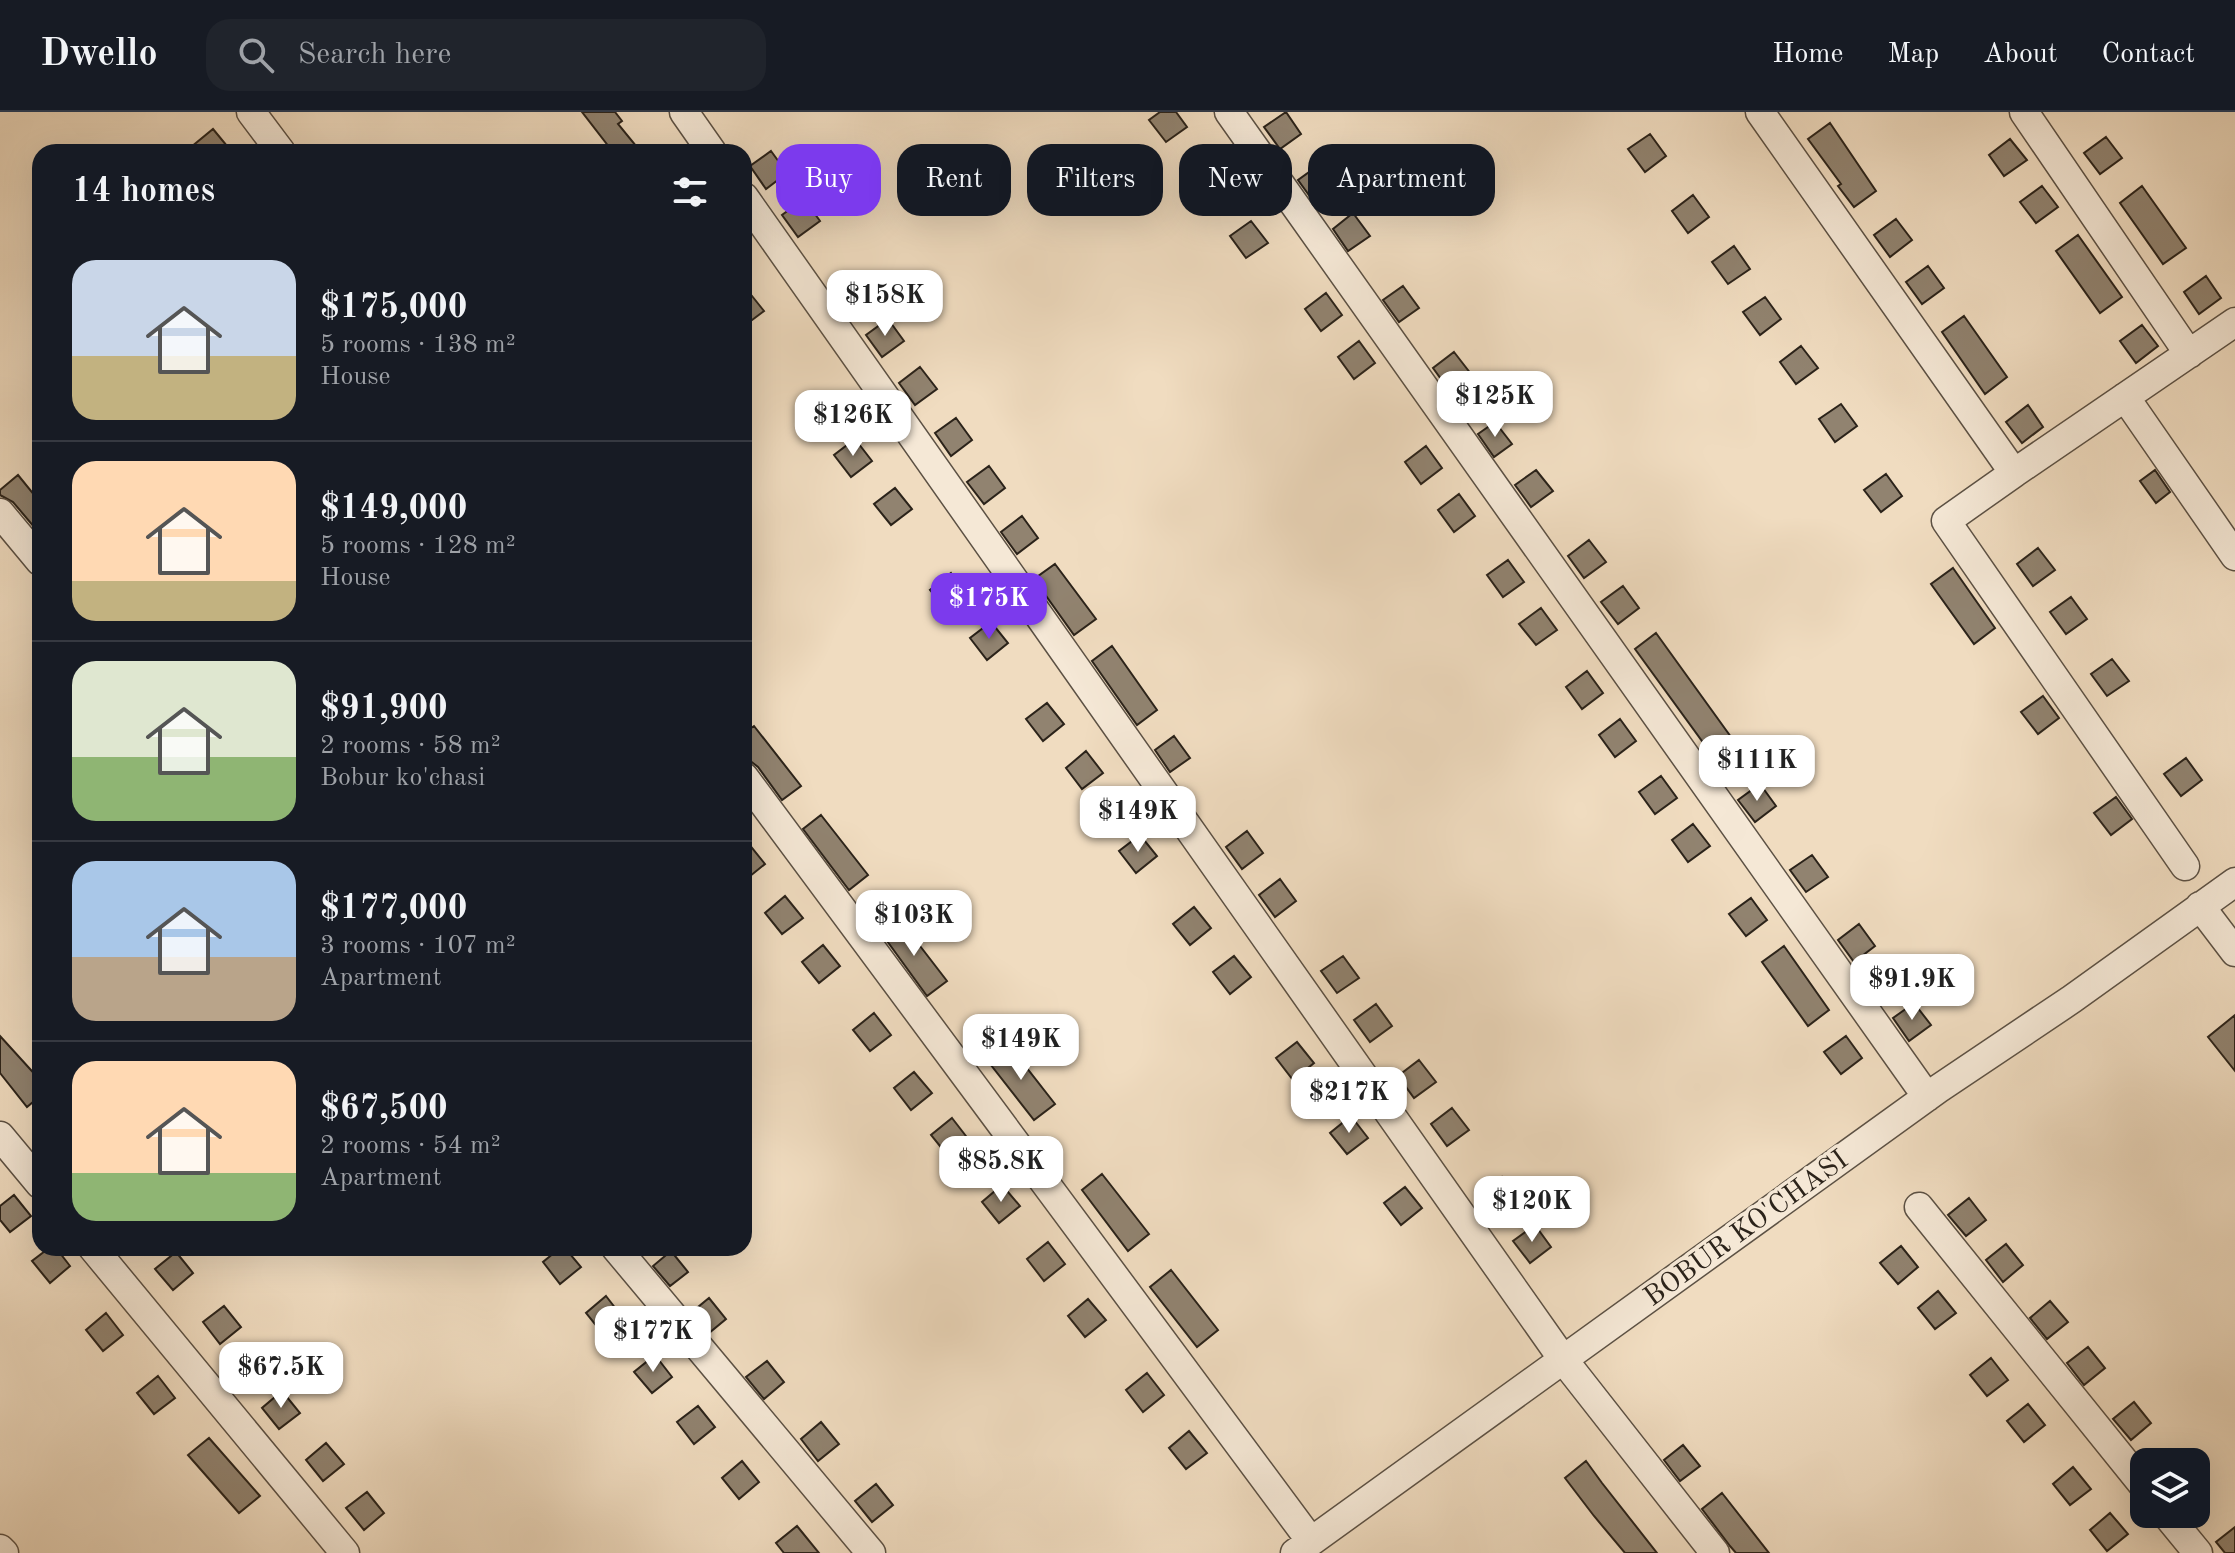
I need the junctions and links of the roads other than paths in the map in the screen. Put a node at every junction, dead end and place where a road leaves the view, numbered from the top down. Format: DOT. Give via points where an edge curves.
graph roads {
  1 [pos="251,112"];
  2 [pos="684,112"];
  3 [pos="1229,112"];
  4 [pos="1760,112"];
  5 [pos="2024,112"];
  6 [pos="275,144"];
  7 [pos="706,144"];
  8 [pos="752,208"];
  9 [pos="2235,322"];
  10 [pos="2189,354"];
  11 [pos="2125,397"];
  12 [pos="2014,473"];
  13 [pos="0,513"];
  14 [pos="32,551"];
  15 [pos="2235,556"];
  16 [pos="752,788"];
  17 [pos="2185,866"];
  18 [pos="2235,882"];
  19 [pos="2200,906"];
  20 [pos="2235,952"];
  21 [pos="1927,1097"];
  22 [pos="0,1136"];
  23 [pos="32,1174"];
  24 [pos="1919,1207"];
  25 [pos="100,1256"];
  26 [pos="623,1256"];
  27 [pos="1562,1358"];
  28 [pos="2130,1469"];
  29 [pos="2177,1528"];
  30 [pos="1302,1547"];
  31 [pos="345,1553"];
  32 [pos="871,1553"];
  33 [pos="1715,1553"];
  34 [pos="2198,1553"];
  1 -- 6 [label="street"];
  2 -- 7 [label="street"];
  3 -- 21 [label="street"];
  4 -- 12 [label="street"];
  5 -- 10 [label="street"];
  8 -- 27 [label="street"];
  9 -- 10 [label="street"];
  10 -- 11 [label="street"];
  11 -- 12 [label="street"];
  11 -- 15 [label="street"];
  12 -- 17 [label="street" via="1946,521"];
  13 -- 14 [label="street"];
  16 -- 30 [label="street"];
  18 -- 19 [label="street, BOBUR KO'CHASI"];
  19 -- 20 [label="street"];
  19 -- 21 [label="street, BOBUR KO'CHASI"];
  21 -- 27 [label="street, BOBUR KO'CHASI"];
  22 -- 23 [label="street"];
  24 -- 28 [label="street"];
  25 -- 31 [label="street"];
  26 -- 32 [label="street"];
  27 -- 30 [label="street, BOBUR KO'CHASI"];
  27 -- 33 [label="street"];
  29 -- 34 [label="street"];
}
